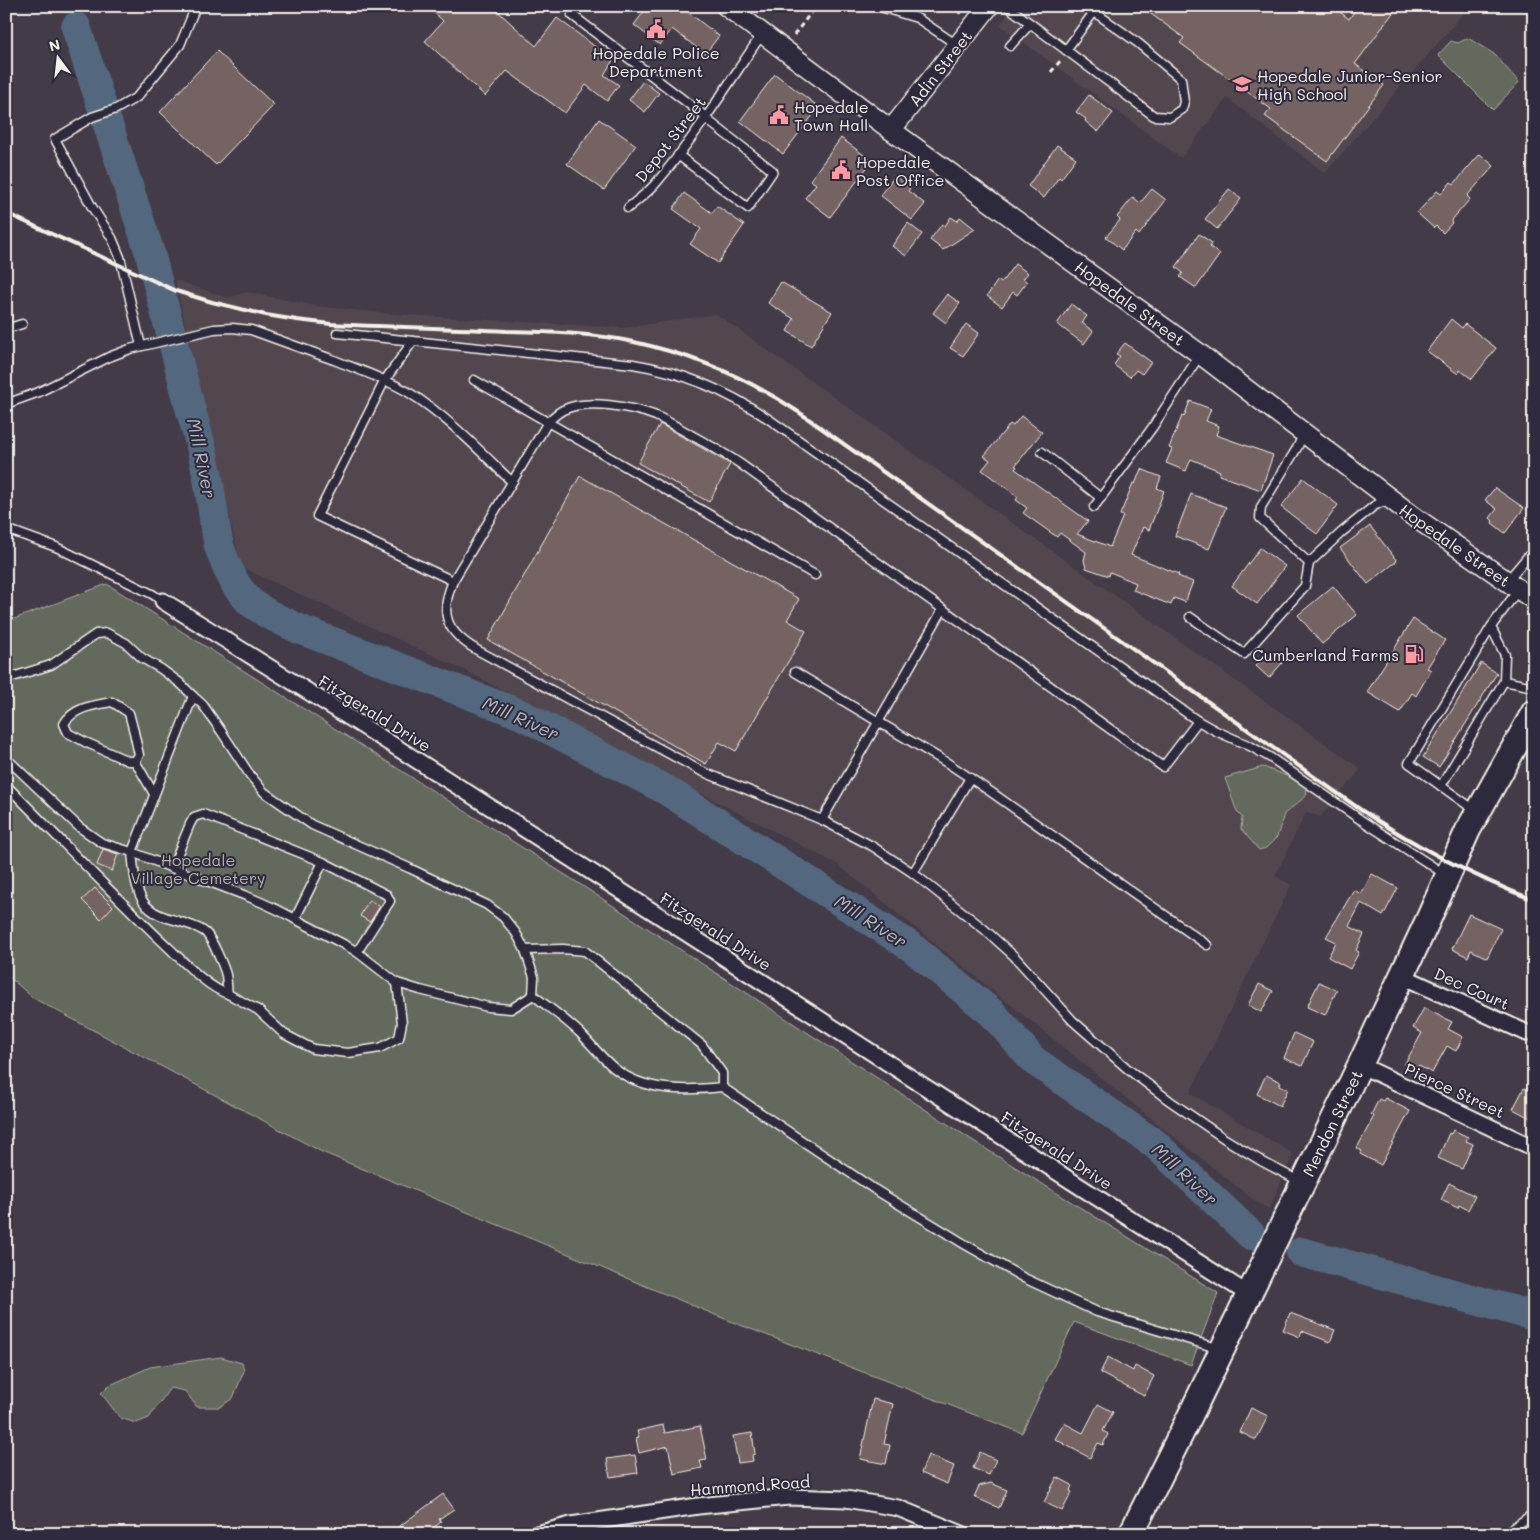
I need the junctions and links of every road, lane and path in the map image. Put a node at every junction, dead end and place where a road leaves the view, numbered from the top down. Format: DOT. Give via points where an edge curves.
graph roads {
  1 [pos="196,6"];
  2 [pos="726,6"];
  3 [pos="816,6"];
  4 [pos="876,6"];
  5 [pos="950,6"];
  6 [pos="989,6"];
  7 [pos="1007,6"];
  8 [pos="1086,6"];
  9 [pos="1094,12"];
  10 [pos="963,14"];
  11 [pos="572,15"];
  12 [pos="1030,24"];
  13 [pos="763,34"];
  14 [pos="794,35"];
  15 [pos="958,46"];
  16 [pos="1010,46"];
  17 [pos="1066,50"];
  18 [pos="1061,60"];
  19 [pos="1051,72"];
  20 [pos="705,118"];
  21 [pos="891,130"];
  22 [pos="678,155"];
  23 [pos="628,208"];
  24 [pos="22,324"];
  25 [pos="6,329"];
  26 [pos="336,333"];
  27 [pos="413,341"];
  28 [pos="144,345"];
  29 [pos="1200,354"];
  30 [pos="385,380"];
  31 [pos="474,380"];
  32 [pos="6,404"];
  33 [pos="548,422"];
  34 [pos="1304,434"];
  35 [pos="1042,452"];
  36 [pos="512,482"];
  37 [pos="1101,498"];
  38 [pos="1390,498"];
  39 [pos="1094,507"];
  40 [pos="6,529"];
  41 [pos="1534,559"];
  42 [pos="1309,563"];
  43 [pos="816,575"];
  44 [pos="453,581"];
  45 [pos="1513,585"];
  46 [pos="1534,600"];
  47 [pos="163,601"];
  48 [pos="943,609"];
  49 [pos="1190,617"];
  50 [pos="1491,627"];
  51 [pos="795,672"];
  52 [pos="6,679"];
  53 [pos="1504,681"];
  54 [pos="1534,687"];
  55 [pos="193,696"];
  56 [pos="1534,712"];
  57 [pos="1198,721"];
  58 [pos="879,722"];
  59 [pos="6,758"];
  60 [pos="135,761"];
  61 [pos="970,778"];
  62 [pos="6,784"];
  63 [pos="1441,786"];
  64 [pos="154,794"];
  65 [pos="1478,812"];
  66 [pos="822,820"];
  67 [pos="132,852"];
  68 [pos="323,862"];
  69 [pos="172,868"];
  70 [pos="913,873"];
  71 [pos="1448,876"];
  72 [pos="295,919"];
  73 [pos="1207,945"];
  74 [pos="525,950"];
  75 [pos="357,952"];
  76 [pos="1402,976"];
  77 [pos="397,983"];
  78 [pos="228,994"];
  79 [pos="533,996"];
  80 [pos="1527,1033"];
  81 [pos="1360,1065"];
  82 [pos="722,1086"];
  83 [pos="1534,1148"];
  84 [pos="1302,1183"];
  85 [pos="1248,1294"];
  86 [pos="1222,1349"];
  87 [pos="1530,1516"];
  88 [pos="538,1534"];
  89 [pos="962,1534"];
  90 [pos="1130,1534"];
  91 [pos="1504,1534"];
  1 -- 28 [label="lane" via="180,45 137,97 92,117 55,139 112,238"];
  2 -- 13 [label="street, Hopedale Street"];
  3 -- 14 [label="path"];
  4 -- 15 [label="lane" via="917,18"];
  5 -- 10 [label="path"];
  6 -- 15 [label="street, Adin Street"];
  7 -- 12 [label="lane"];
  8 -- 9 [label="lane"];
  9 -- 17 [label="lane"];
  9 -- 17 [label="lane" via="1138,42 1181,79 1182,109 1170,117 1154,116"];
  11 -- 20 [label="lane"];
  12 -- 16 [label="lane"];
  12 -- 17 [label="lane"];
  13 -- 20 [label="lane, Depot Street"];
  13 -- 21 [label="street, Hopedale Street"];
  15 -- 21 [label="street, Adin Street"];
  18 -- 19 [label="path"];
  20 -- 22 [label="lane, Depot Street"];
  20 -- 22 [label="lane" via="773,171 748,208"];
  21 -- 29 [label="street, Hopedale Street"];
  22 -- 23 [label="lane, Depot Street" via="656,184"];
  24 -- 25 [label="lane"];
  26 -- 27 [label="lane"];
  27 -- 30 [label="lane"];
  27 -- 57 [label="lane" via="644,366 692,379 731,397 770,420"];
  28 -- 30 [label="lane" via="194,333 241,328"];
  28 -- 32 [label="lane"];
  29 -- 34 [label="street, Hopedale Street"];
  29 -- 37 [label="lane"];
  30 -- 36 [label="lane" via="443,417"];
  30 -- 44 [label="lane" via="317,516"];
  31 -- 33 [label="lane"];
  33 -- 36 [label="lane"];
  33 -- 43 [label="lane"];
  33 -- 48 [label="lane" via="564,409 588,404 635,410 662,419 739,463"];
  34 -- 38 [label="street, Hopedale Street"];
  34 -- 42 [label="lane" via="1261,506 1260,518"];
  35 -- 37 [label="lane"];
  36 -- 44 [label="lane"];
  37 -- 39 [label="lane"];
  38 -- 42 [label="lane" via="1374,506"];
  38 -- 45 [label="street, Hopedale Street"];
  40 -- 47 [label="lane" via="56,546"];
  41 -- 45 [label="lane" via="1529,555"];
  42 -- 49 [label="lane" via="1305,586 1244,654"];
  44 -- 66 [label="lane" via="447,599 447,618 450,627 464,643 701,770"];
  45 -- 46 [label="street, Hopedale Street"];
  45 -- 50 [label="lane"];
  47 -- 85 [label="street, Fitzgerald Drive" via="574,859"];
  48 -- 57 [label="lane" via="1163,767"];
  48 -- 58 [label="lane"];
  50 -- 53 [label="lane" via="1505,655"];
  50 -- 63 [label="lane" via="1410,763"];
  51 -- 58 [label="lane"];
  52 -- 55 [label="lane" via="51,665 96,634 108,633 180,683"];
  53 -- 54 [label="lane"];
  53 -- 63 [label="lane"];
  55 -- 64 [label="lane"];
  55 -- 74 [label="lane" via="222,731 264,792 312,825 487,905 503,917"];
  56 -- 65 [label="main road, Mendon Street"];
  57 -- 71 [label="lane" via="1272,758"];
  58 -- 61 [label="lane"];
  58 -- 66 [label="lane"];
  59 -- 67 [label="lane" via="79,827 102,843"];
  60 -- 60 [label="lane" via="138,756 129,713 112,702 90,706 68,717 64,724 68,732 128,761"];
  60 -- 64 [label="lane"];
  61 -- 70 [label="lane"];
  61 -- 73 [label="lane"];
  62 -- 78 [label="lane" via="136,916 218,991"];
  63 -- 65 [label="lane"];
  64 -- 67 [label="lane"];
  65 -- 71 [label="main road, Mendon Street"];
  66 -- 70 [label="lane" via="872,846"];
  67 -- 69 [label="lane"];
  67 -- 78 [label="lane" via="137,885 144,904 162,917 188,924 206,934 226,975"];
  68 -- 69 [label="lane" via="203,814 194,817"];
  68 -- 72 [label="lane"];
  68 -- 75 [label="lane" via="386,895 390,901"];
  69 -- 72 [label="lane"];
  70 -- 84 [label="lane" via="999,942 1073,1021 1129,1070 1225,1139"];
  71 -- 76 [label="main road, Mendon Street"];
  72 -- 75 [label="lane"];
  74 -- 79 [label="lane" via="534,977"];
  74 -- 82 [label="lane" via="585,951 702,1045 722,1073"];
  75 -- 77 [label="lane"];
  76 -- 80 [label="street, Dec Court"];
  76 -- 81 [label="main road, Mendon Street"];
  77 -- 78 [label="lane" via="402,1023 399,1038 380,1048 348,1053 313,1049 284,1034 258,1010"];
  77 -- 79 [label="lane" via="488,1007 511,1009"];
  79 -- 82 [label="lane" via="632,1079 665,1088 695,1090"];
  81 -- 83 [label="street, Pierce Street"];
  81 -- 84 [label="main road, Mendon Street"];
  82 -- 86 [label="lane" via="874,1189 1024,1278 1098,1312"];
  84 -- 85 [label="main road, Mendon Street"];
  85 -- 86 [label="main road, Mendon Street"];
  86 -- 90 [label="main road, Mendon Street"];
  87 -- 91 [label="lane"];
  88 -- 89 [label="street, Hammond Road" via="571,1525 698,1506 789,1497 846,1499 898,1508"];
}
